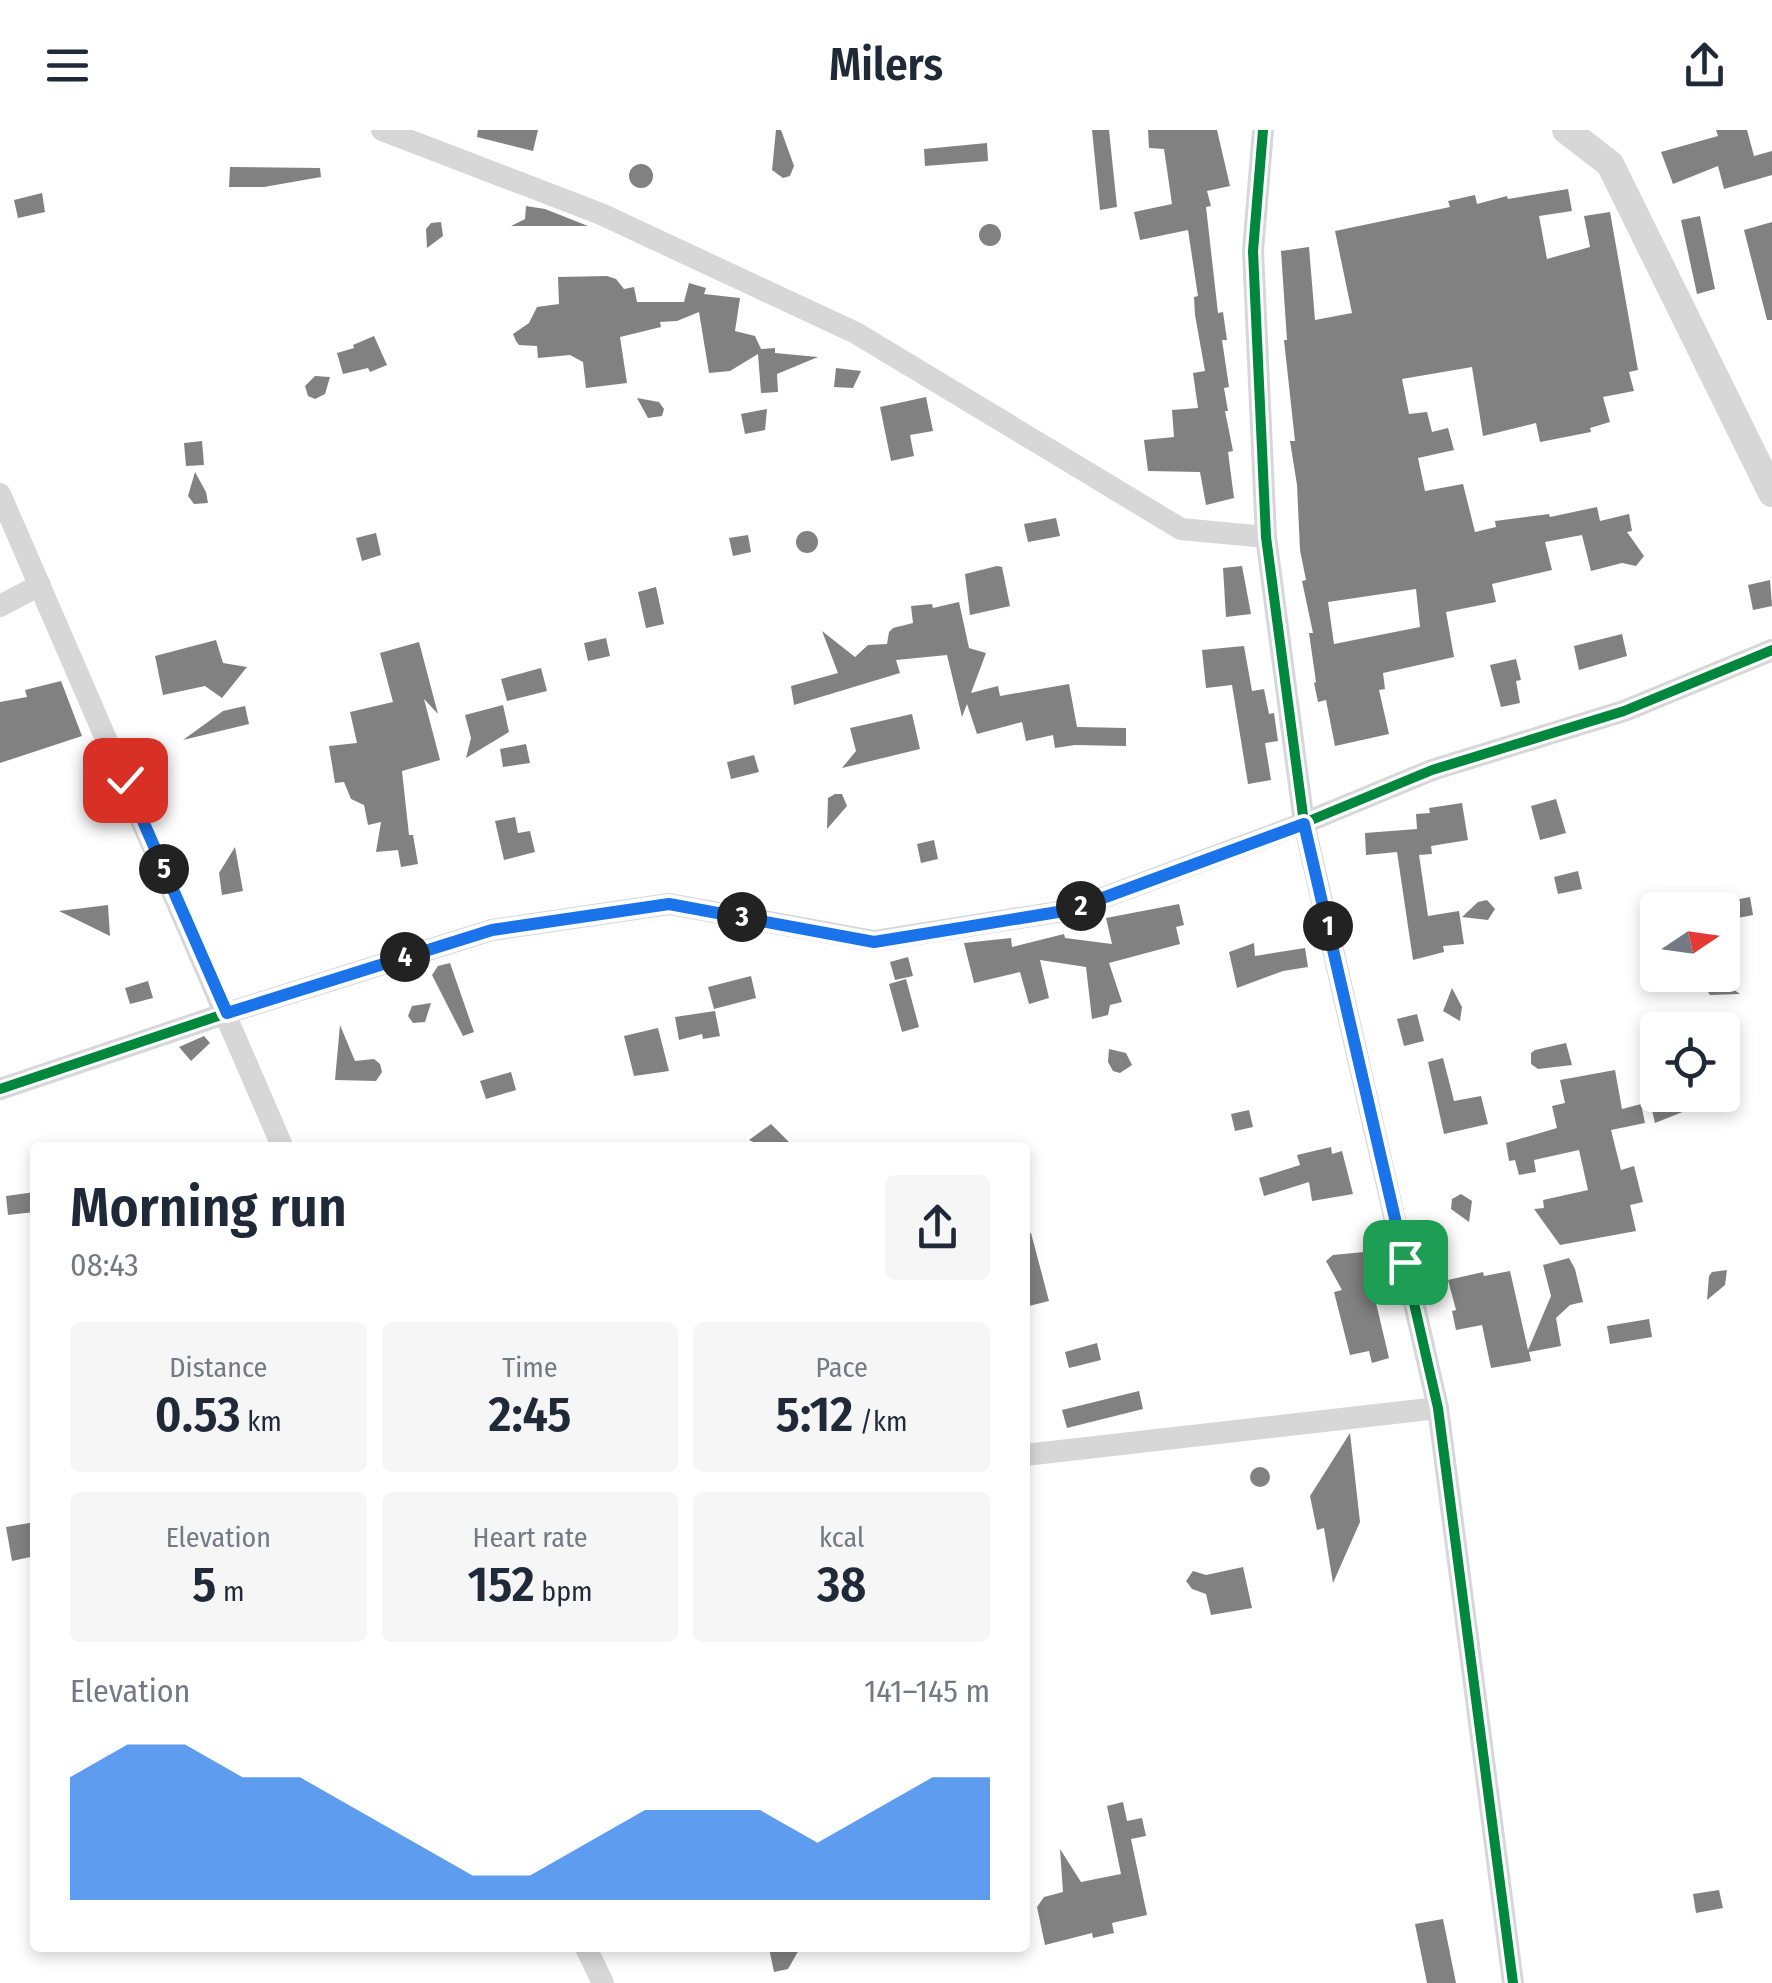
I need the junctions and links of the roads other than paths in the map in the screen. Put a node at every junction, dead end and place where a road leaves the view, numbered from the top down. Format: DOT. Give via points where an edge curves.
graph roads {
  1 [pos="382,130"];
  2 [pos="1263,130"];
  3 [pos="1566,130"];
  4 [pos="0,494"];
  5 [pos="1772,494"];
  6 [pos="1266,538"];
  7 [pos="40,585"];
  8 [pos="0,606"];
  9 [pos="1772,650"];
  10 [pos="1304,824"];
  11 [pos="227,1013"];
  12 [pos="0,1089"];
  13 [pos="281,1142"];
  14 [pos="1438,1408"];
  15 [pos="1030,1453"];
  16 [pos="588,1952"];
  17 [pos="603,1983"];
  18 [pos="1513,1983"];
  1 -- 6 [label="street" via="601,214 856,333 1181,529"];
  2 -- 6 [label="street" via="1253,251"];
  3 -- 5 [label="street" via="1610,164"];
  4 -- 7 [label="street"];
  6 -- 10 [label="street"];
  7 -- 8 [label="street"];
  7 -- 11 [label="street"];
  9 -- 10 [label="street" via="1624,711 1432,770"];
  10 -- 11 [label="street" via="1070,910 874,942 669,904 492,930"];
  10 -- 14 [label="street"];
  11 -- 12 [label="street"];
  11 -- 13 [label="street"];
  14 -- 15 [label="street"];
  14 -- 18 [label="street"];
  16 -- 17 [label="street"];
}
